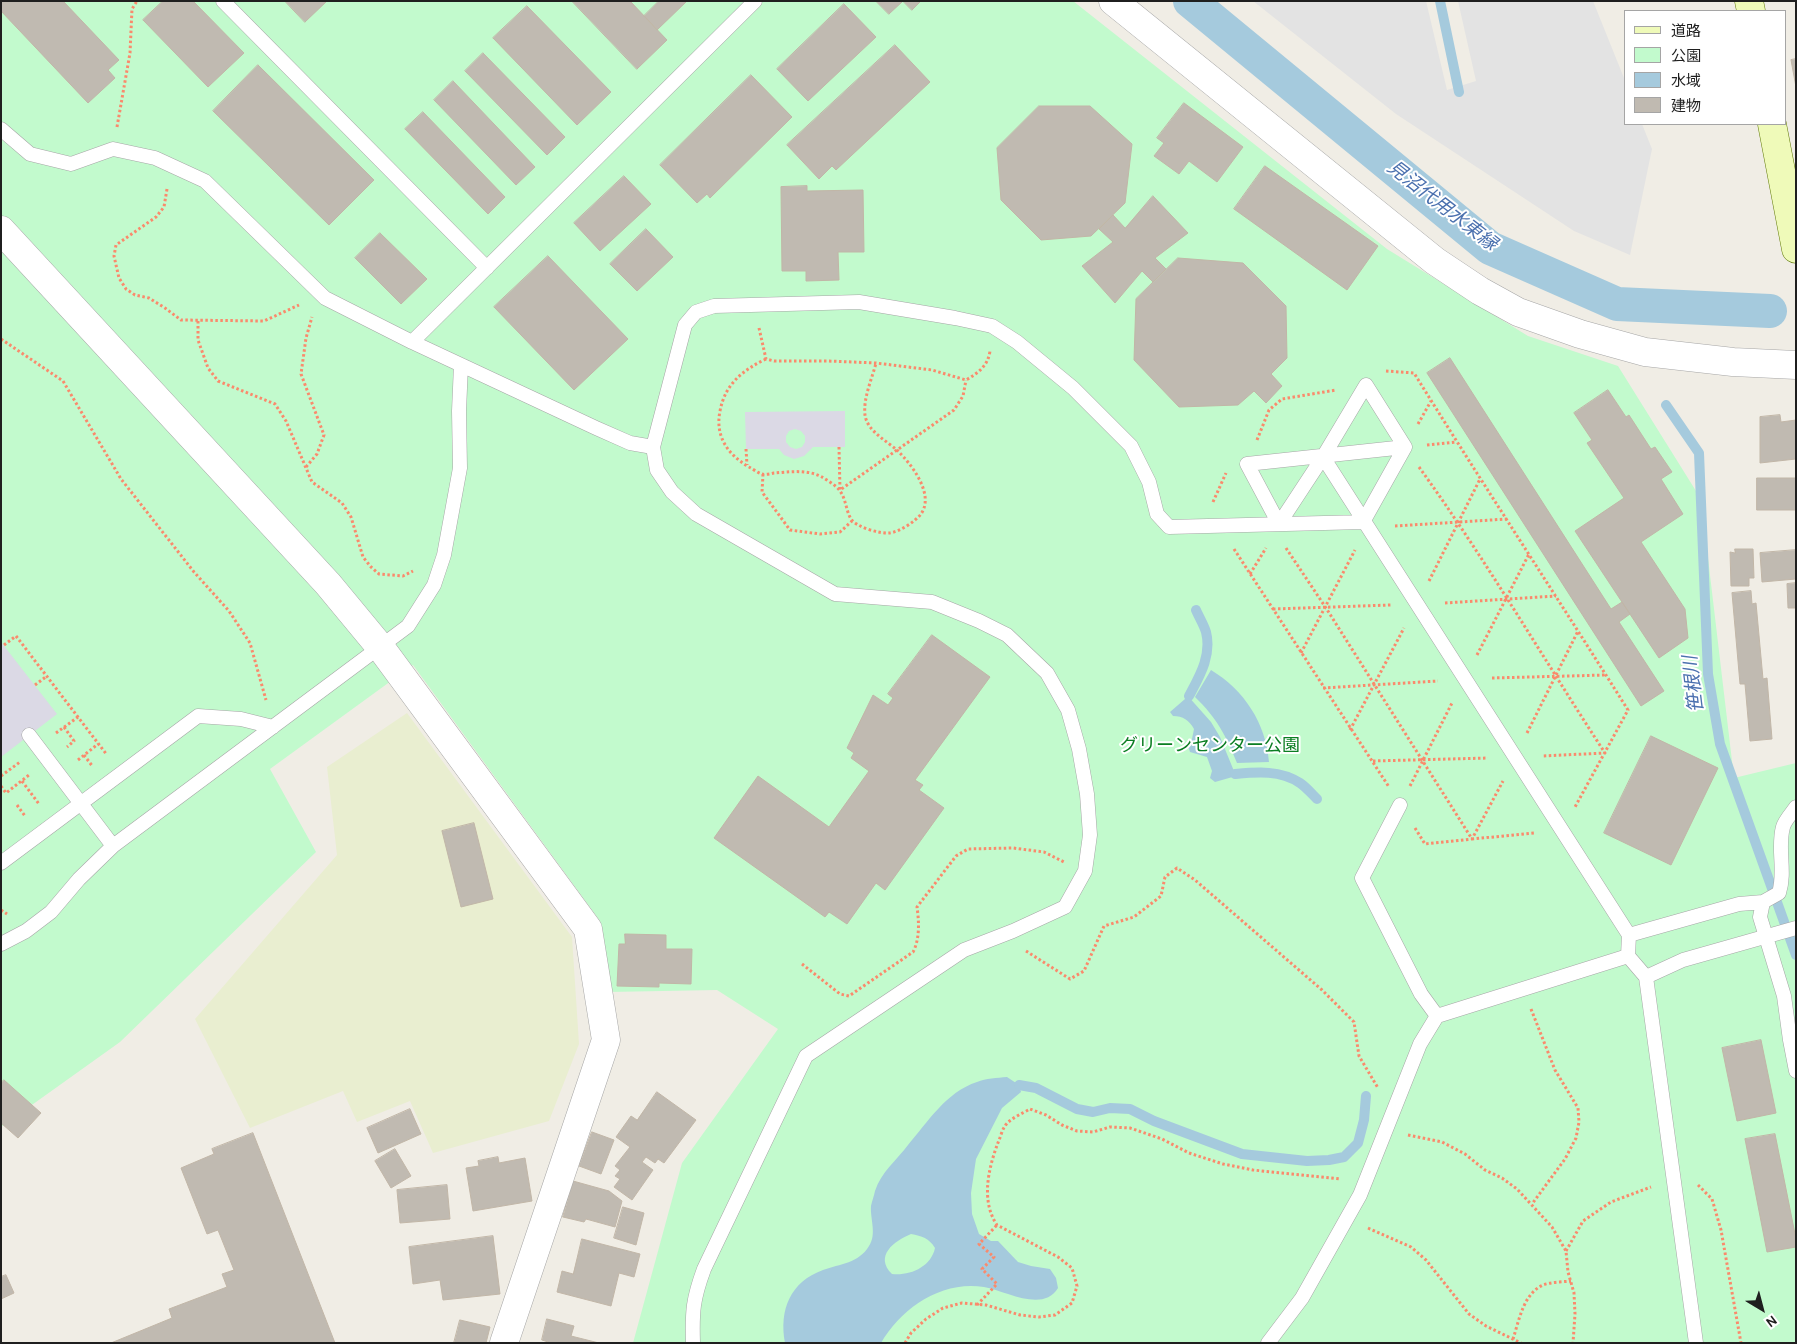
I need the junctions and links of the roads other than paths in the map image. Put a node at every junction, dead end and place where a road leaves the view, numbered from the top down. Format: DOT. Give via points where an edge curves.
graph roads {
  1 [pos="222,1"];
  2 [pos="755,1"];
  3 [pos="1113,1"];
  4 [pos="1772,125"];
  5 [pos="1,129"];
  6 [pos="1,230"];
  7 [pos="1796,249"];
  8 [pos="487,268"];
  9 [pos="412,342"];
  10 [pos="461,365"];
  11 [pos="1796,365"];
  12 [pos="653,447"];
  13 [pos="1405,448"];
  14 [pos="1323,457"];
  15 [pos="1363,522"];
  16 [pos="1277,528"];
  17 [pos="380,648"];
  18 [pos="273,727"];
  19 [pos="29,736"];
  20 [pos="80,803"];
  21 [pos="1400,806"];
  22 [pos="1796,807"];
  23 [pos="113,846"];
  24 [pos="1,863"];
  25 [pos="1789,881"];
  26 [pos="1762,902"];
  27 [pos="1796,928"];
  28 [pos="1629,936"];
  29 [pos="1765,936"];
  30 [pos="1,944"];
  31 [pos="1628,956"];
  32 [pos="1646,977"];
  33 [pos="1790,1005"];
  34 [pos="1438,1016"];
  35 [pos="1796,1071"];
  36 [pos="504,1343"];
  37 [pos="694,1343"];
  38 [pos="1268,1343"];
  39 [pos="1696,1343"];
  1 -- 8 [label="lane"];
  2 -- 8 [label="lane"];
  3 -- 11 [label="street" via="1435,261 1518,312 1645,352"];
  4 -- 7 [label="street"];
  5 -- 9 [label="lane" via="30,154 71,164 113,149 155,158 205,181 322,301"];
  6 -- 17 [label="street" via="328,584"];
  8 -- 9 [label="lane"];
  9 -- 10 [label="lane"];
  10 -- 12 [label="lane" via="630,443"];
  10 -- 17 [label="lane" via="458,411 460,468 444,555 434,586 408,626"];
  12 -- 16 [label="lane" via="684,325 696,312 714,306 859,302 992,326 1018,342 1073,388 1131,446 1149,482 1157,514 1169,527"];
  12 -- 37 [label="lane" via="657,470 672,492 696,514 835,594 932,602 980,620 1008,635 1047,673 1068,710 1087,794 1090,835 1085,871 1065,907 964,950 806,1056 704,1269 692,1312"];
  13 -- 14 [label="lane"];
  13 -- 14 [label="lane" via="1366,385"];
  13 -- 15 [label="lane"];
  14 -- 15 [label="lane"];
  14 -- 16 [label="lane"];
  14 -- 16 [label="lane" via="1247,464"];
  15 -- 16 [label="lane"];
  15 -- 28 [label="lane"];
  17 -- 18 [label="lane"];
  17 -- 36 [label="street" via="588,929 606,1040"];
  18 -- 20 [label="lane" via="241,719 198,716"];
  18 -- 23 [label="lane"];
  19 -- 20 [label="lane"];
  20 -- 23 [label="lane"];
  20 -- 24 [label="lane"];
  21 -- 34 [label="lane" via="1362,878 1421,994"];
  22 -- 25 [label="lane" via="1783,826 1781,850"];
  23 -- 30 [label="lane" via="78,878 51,912 26,931"];
  25 -- 26 [label="lane" via="1779,893"];
  26 -- 28 [label="lane" via="1739,904"];
  26 -- 29 [label="lane" via="1760,917"];
  27 -- 29 [label="lane"];
  28 -- 31 [label="lane"];
  29 -- 32 [label="lane" via="1683,960"];
  29 -- 33 [label="lane" via="1784,996"];
  31 -- 32 [label="lane"];
  31 -- 34 [label="lane"];
  32 -- 39 [label="lane"];
  33 -- 35 [label="lane"];
  34 -- 38 [label="lane" via="1420,1044 1366,1179 1346,1219 1302,1298"];
}
